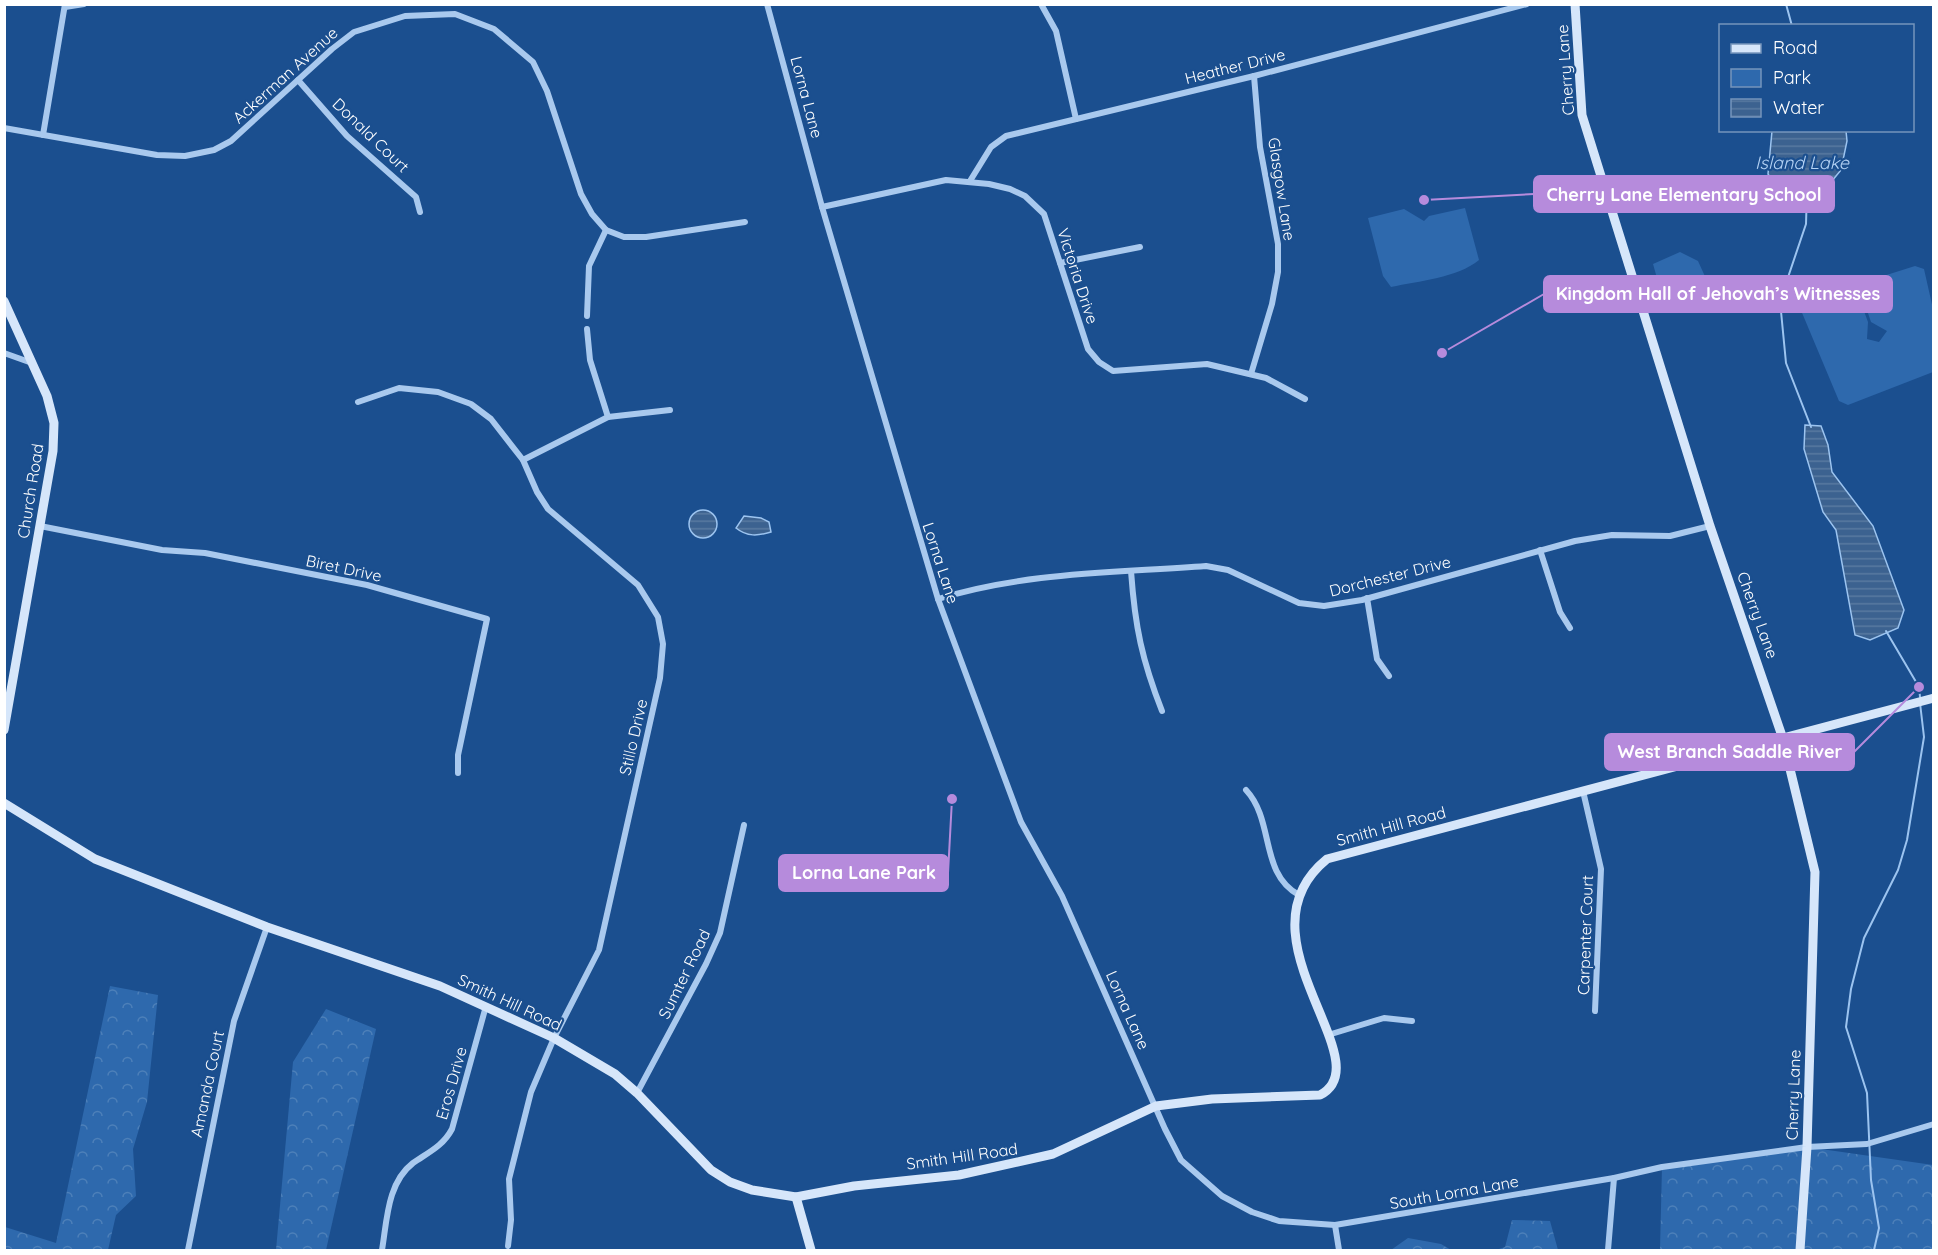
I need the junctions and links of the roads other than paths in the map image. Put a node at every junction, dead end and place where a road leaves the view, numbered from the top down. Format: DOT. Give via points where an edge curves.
graph roads {
  1 [pos="84,4"];
  2 [pos="456,4"];
  3 [pos="767,4"];
  4 [pos="1041,4"];
  5 [pos="1527,4"];
  6 [pos="1575,4"];
  7 [pos="65,6"];
  8 [pos="455,14"];
  9 [pos="1254,76"];
  10 [pos="298,80"];
  11 [pos="1076,119"];
  12 [pos="4,128"];
  13 [pos="43,135"];
  14 [pos="970,181"];
  15 [pos="822,207"];
  16 [pos="420,212"];
  17 [pos="745,222"];
  18 [pos="606,230"];
  19 [pos="1140,247"];
  20 [pos="1060,263"];
  21 [pos="4,301"];
  22 [pos="587,316"];
  23 [pos="587,329"];
  24 [pos="4,353"];
  25 [pos="33,363"];
  26 [pos="1251,375"];
  27 [pos="1305,399"];
  28 [pos="358,402"];
  29 [pos="670,410"];
  30 [pos="608,417"];
  31 [pos="523,460"];
  32 [pos="40,526"];
  33 [pos="1710,526"];
  34 [pos="1540,550"];
  35 [pos="1131,572"];
  36 [pos="1367,598"];
  37 [pos="938,599"];
  38 [pos="1570,628"];
  39 [pos="1389,676"];
  40 [pos="1934,698"];
  41 [pos="1162,711"];
  42 [pos="4,730"];
  43 [pos="1782,736"];
  44 [pos="458,773"];
  45 [pos="1246,790"];
  46 [pos="1583,791"];
  47 [pos="4,803"];
  48 [pos="744,825"];
  49 [pos="1299,894"];
  50 [pos="267,927"];
  51 [pos="486,1006"];
  52 [pos="1595,1011"];
  53 [pos="1412,1021"];
  54 [pos="1328,1035"];
  55 [pos="554,1038"];
  56 [pos="637,1093"];
  57 [pos="1156,1106"];
  58 [pos="1934,1124"];
  59 [pos="1807,1147"];
  60 [pos="1614,1178"];
  61 [pos="796,1197"];
  62 [pos="1335,1226"];
  63 [pos="508,1246"];
  64 [pos="188,1251"];
  65 [pos="382,1251"];
  66 [pos="810,1251"];
  67 [pos="1339,1251"];
  68 [pos="1608,1251"];
  69 [pos="1800,1251"];
  1 -- 7 [label="street"];
  2 -- 8 [label="street"];
  3 -- 15 [label="street, Lorna Lane"];
  4 -- 11 [label="street" via="1056,31"];
  5 -- 9 [label="street, Heather Drive"];
  6 -- 33 [label="street, Cherry Lane" via="1582,115"];
  7 -- 13 [label="street"];
  8 -- 10 [label="street, Ackerman Avenue" via="405,16 354,33"];
  8 -- 18 [label="street, Ackerman Avenue" via="494,29 533,62 547,91 581,194"];
  9 -- 11 [label="street, Heather Drive"];
  9 -- 26 [label="street, Glasgow Lane" via="1260,147 1278,244 1278,272"];
  10 -- 13 [label="street, Ackerman Avenue" via="231,141 214,150 157,155"];
  10 -- 16 [label="street, Donald Court" via="347,136 416,197"];
  11 -- 14 [label="street, Heather Drive" via="1006,136 991,147"];
  12 -- 13 [label="street, Ackerman Avenue"];
  14 -- 15 [label="street, Victoria Drive" via="946,180"];
  14 -- 20 [label="street, Victoria Drive" via="1025,196 1044,214"];
  15 -- 37 [label="street, Lorna Lane"];
  17 -- 18 [label="street" via="646,237 624,237"];
  18 -- 22 [label="street" via="589,267"];
  19 -- 20 [label="street"];
  20 -- 26 [label="street, Victoria Drive" via="1088,349 1113,371 1207,364"];
  21 -- 25 [label="street, Church Road"];
  23 -- 30 [label="street" via="590,360"];
  24 -- 25 [label="street"];
  25 -- 32 [label="street, Church Road" via="54,423"];
  26 -- 27 [label="street, Victoria Drive" via="1266,378"];
  28 -- 31 [label="street, Stillo Drive" via="399,388 438,392 471,404 491,418"];
  29 -- 30 [label="street"];
  30 -- 31 [label="street"];
  31 -- 55 [label="street, Stillo Drive" via="548,509 638,585 658,617 663,645 660,678 599,950"];
  32 -- 42 [label="street, Church Road"];
  32 -- 44 [label="street, Biret Drive" via="367,585 487,619 458,755"];
  33 -- 34 [label="street, Dorchester Drive" via="1670,536 1612,534"];
  33 -- 43 [label="street, Cherry Lane"];
  34 -- 36 [label="street, Dorchester Drive"];
  34 -- 38 [label="street" via="1560,612"];
  35 -- 36 [label="street, Dorchester Drive" via="1206,566 1228,570 1299,603 1324,606"];
  35 -- 37 [label="street, Dorchester Drive" via="1020,579 981,585"];
  35 -- 41 [label="street" via="1143,661"];
  36 -- 39 [label="street" via="1377,659"];
  37 -- 57 [label="street, Lorna Lane" via="1021,822 1062,896"];
  40 -- 43 [label="street, Smith Hill Road"];
  43 -- 46 [label="street, Smith Hill Road"];
  43 -- 59 [label="street, Cherry Lane" via="1815,873"];
  45 -- 49 [label="street" via="1259,808 1278,877"];
  46 -- 49 [label="street, Smith Hill Road" via="1328,859 1315,869"];
  46 -- 52 [label="street, Carpenter Court" via="1601,869"];
  47 -- 50 [label="street, Smith Hill Road" via="95,859"];
  48 -- 56 [label="street, Sumter Road" via="720,933"];
  49 -- 54 [label="street, Smith Hill Road" via="1293,932"];
  50 -- 51 [label="street, Smith Hill Road" via="440,986"];
  50 -- 64 [label="street, Amanda Court" via="234,1021"];
  51 -- 55 [label="street, Smith Hill Road"];
  51 -- 65 [label="street, Eros Drive" via="452,1130 444,1143 411,1165 399,1179 391,1198"];
  53 -- 54 [label="street" via="1384,1018"];
  54 -- 57 [label="street, Smith Hill Road" via="1338,1071 1329,1090 1320,1095 1212,1099"];
  55 -- 56 [label="street, Smith Hill Road" via="588,1056"];
  55 -- 63 [label="street, Stillo Drive" via="531,1092 509,1179"];
  56 -- 61 [label="street, Smith Hill Road" via="711,1170 752,1190"];
  57 -- 61 [label="street, Smith Hill Road" via="1053,1154 1020,1163 959,1175 854,1185"];
  57 -- 62 [label="street, South Lorna Lane" via="1181,1160 1222,1196 1279,1221"];
  58 -- 59 [label="street, South Lorna Lane" via="1867,1144"];
  59 -- 60 [label="street, South Lorna Lane" via="1662,1167"];
  59 -- 69 [label="street, Cherry Lane"];
  60 -- 62 [label="street, South Lorna Lane"];
  60 -- 68 [label="street"];
  61 -- 66 [label="street"];
  62 -- 67 [label="street"];
}
